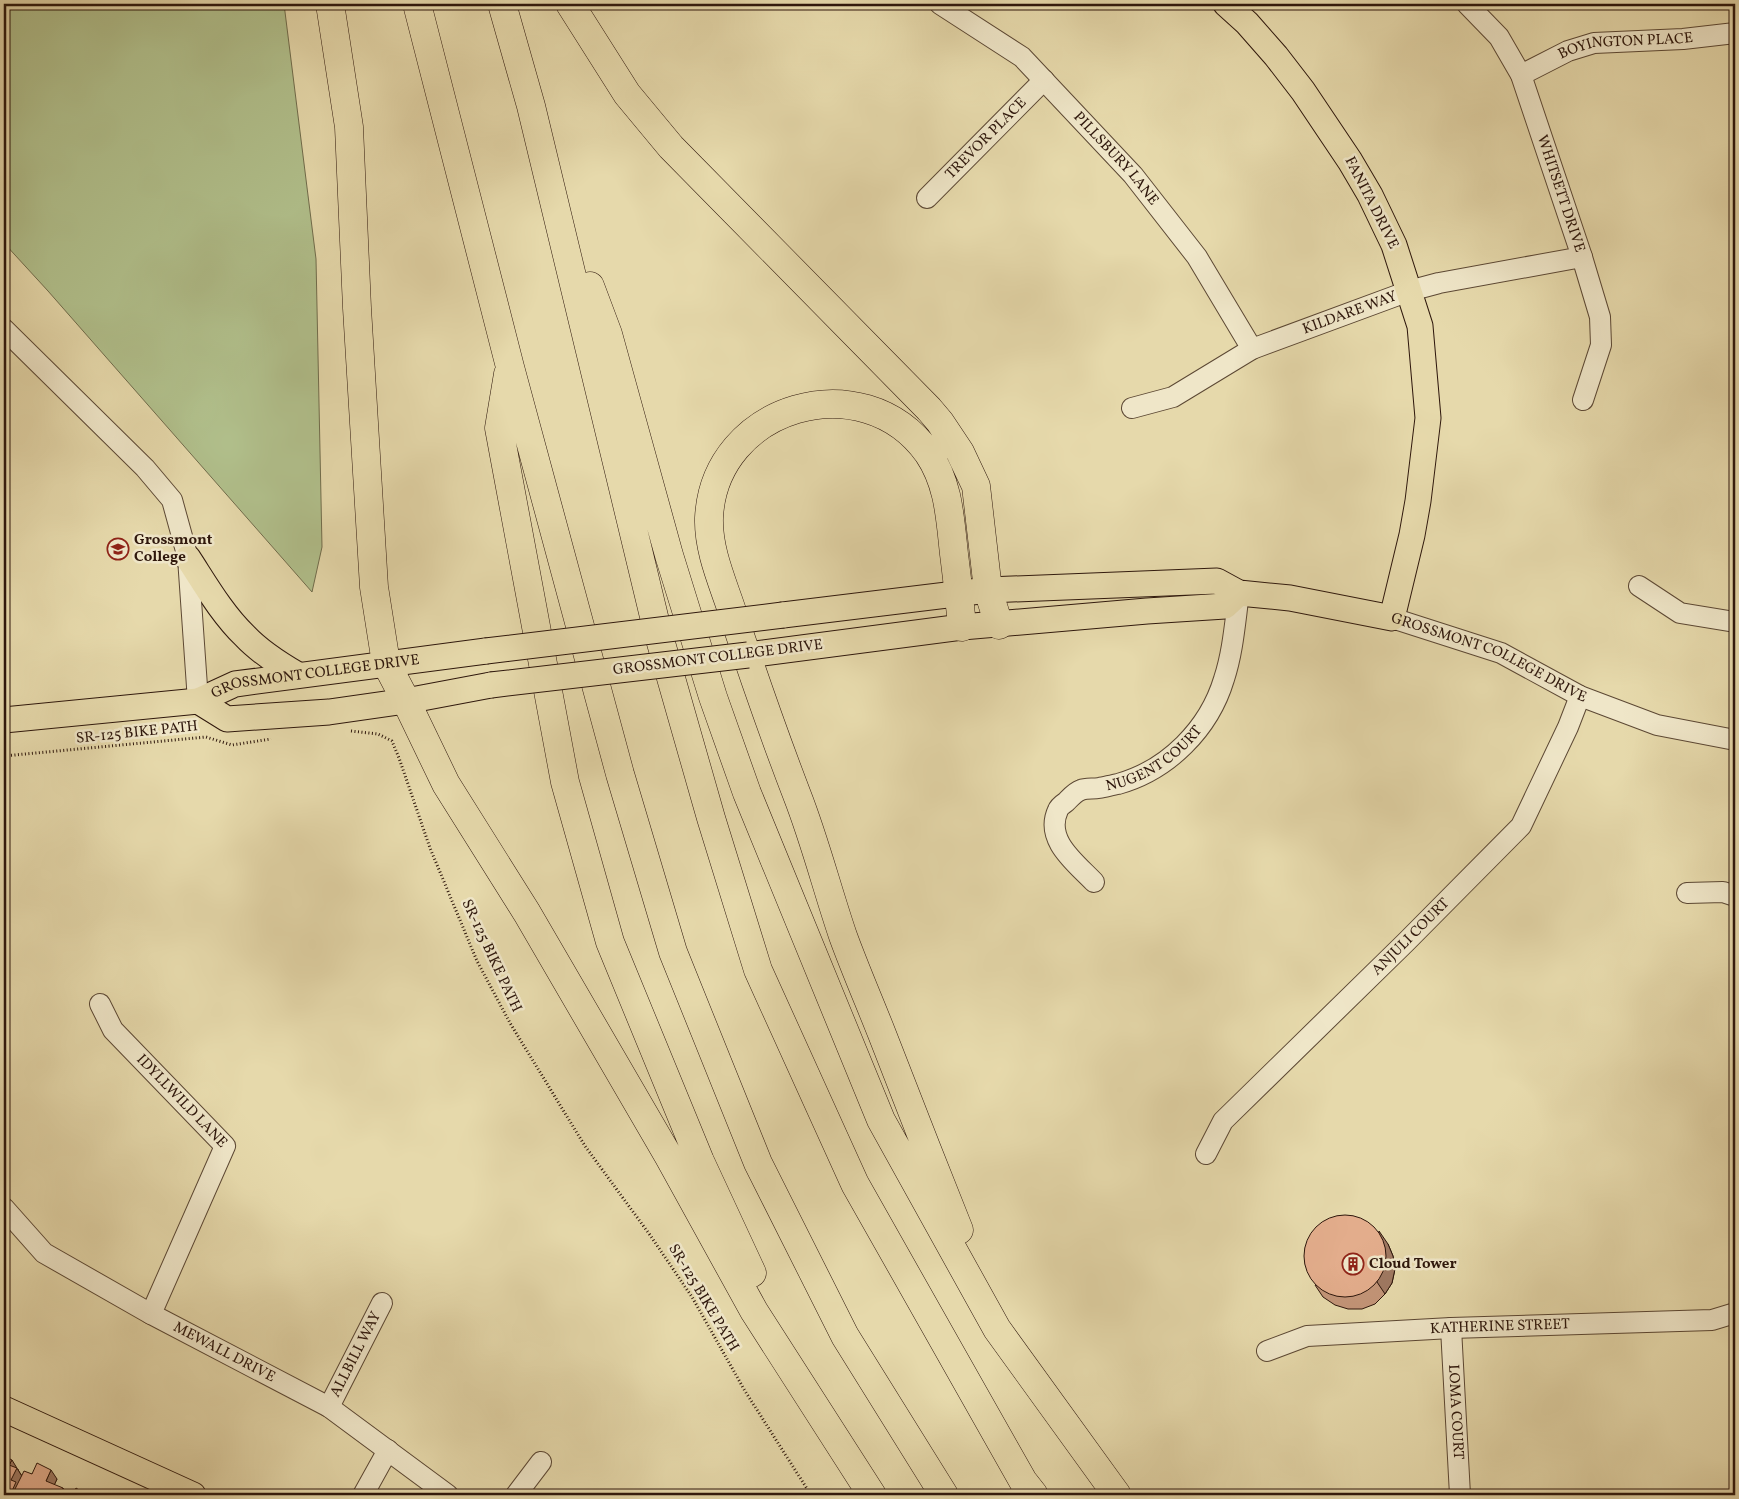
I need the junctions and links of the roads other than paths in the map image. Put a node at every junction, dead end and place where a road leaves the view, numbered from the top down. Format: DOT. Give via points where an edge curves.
graph roads {
  1 [pos="330,4"];
  2 [pos="417,4"];
  3 [pos="502,4"];
  4 [pos="570,4"];
  5 [pos="940,4"];
  6 [pos="1226,4"];
  7 [pos="1467,4"];
  8 [pos="1735,33"];
  9 [pos="1520,75"];
  10 [pos="1044,80"];
  11 [pos="544,158"];
  12 [pos="927,198"];
  13 [pos="1582,257"];
  14 [pos="1409,291"];
  15 [pos="4,329"];
  16 [pos="1252,349"];
  17 [pos="510,367"];
  18 [pos="1583,400"];
  19 [pos="1132,408"];
  20 [pos="188,558"];
  21 [pos="1639,586"];
  22 [pos="988,590"];
  23 [pos="960,593"];
  24 [pos="1239,593"];
  25 [pos="1392,618"];
  26 [pos="1735,622"];
  27 [pos="999,625"];
  28 [pos="962,628"];
  29 [pos="386,663"];
  30 [pos="298,675"];
  31 [pos="1580,696"];
  32 [pos="198,701"];
  33 [pos="406,701"];
  34 [pos="4,720"];
  35 [pos="1735,740"];
  36 [pos="1094,882"];
  37 [pos="1687,893"];
  38 [pos="1735,896"];
  39 [pos="100,1004"];
  40 [pos="1206,1154"];
  41 [pos="4,1208"];
  42 [pos="382,1303"];
  43 [pos="1735,1313"];
  44 [pos="151,1314"];
  45 [pos="1451,1328"];
  46 [pos="997,1329"];
  47 [pos="1267,1351"];
  48 [pos="809,1398"];
  49 [pos="329,1407"];
  50 [pos="4,1410"];
  51 [pos="388,1450"];
  52 [pos="541,1462"];
  53 [pos="193,1495"];
  54 [pos="363,1495"];
  55 [pos="448,1495"];
  56 [pos="516,1495"];
  57 [pos="872,1495"];
  58 [pos="944,1495"];
  59 [pos="1034,1495"];
  60 [pos="1117,1495"];
  61 [pos="1460,1495"];
  1 -- 29 [label="highway" via="349,127 374,587"];
  2 -- 17 [label="highway"];
  3 -- 11 [label="highway"];
  4 -- 22 [label="highway" via="627,94 671,147 929,410 950,436 976,486"];
  5 -- 10 [label="street, PILLSBURY LANE" via="1022,57"];
  6 -- 14 [label="main road, FANITA DRIVE" via="1276,56 1350,161 1394,245"];
  7 -- 9 [label="street, WHITSETT DRIVE" via="1499,37"];
  8 -- 9 [label="street, BOYINGTON PLACE" via="1594,43 1568,51"];
  9 -- 13 [label="street, WHITSETT DRIVE"];
  10 -- 12 [label="street, TREVOR PLACE"];
  10 -- 16 [label="street, PILLSBURY LANE" via="1133,175 1180,234"];
  11 -- 46 [label="highway" via="608,334 669,556 747,793 881,1120"];
  11 -- 59 [label="highway" via="657,629 758,970 854,1184 1023,1481"];
  13 -- 14 [label="street, KILDARE WAY"];
  13 -- 18 [label="street, WHITSETT DRIVE" via="1600,318 1601,345"];
  14 -- 16 [label="street, KILDARE WAY"];
  14 -- 25 [label="main road, FANITA DRIVE" via="1420,326 1428,418 1418,501"];
  15 -- 20 [label="street, GROSSMONT COLLEGE DRIVE" via="145,468 172,500"];
  16 -- 19 [label="street, KILDARE WAY" via="1173,397"];
  17 -- 48 [label="highway" via="498,428 565,782 610,942 700,1161"];
  17 -- 58 [label="highway" via="620,774 673,952 758,1162 845,1336"];
  20 -- 30 [label="main road" via="244,636"];
  20 -- 32 [label="street, GROSSMONT COLLEGE DRIVE"];
  21 -- 26 [label="street" via="1680,613"];
  22 -- 23 [label="main road, GROSSMONT COLLEGE DRIVE"];
  22 -- 24 [label="main road, GROSSMONT COLLEGE DRIVE" via="1217,581"];
  22 -- 27 [label="highway"];
  23 -- 28 [label="highway"];
  23 -- 29 [label="main road, GROSSMONT COLLEGE DRIVE, bridge"];
  23 -- 46 [label="highway" via="943,481 926,451 901,426 885,417 860,408 834,404 789,410 750,433 738,444 720,472 710,504 713,552 844,936"];
  24 -- 25 [label="main road, GROSSMONT COLLEGE DRIVE" via="1290,598"];
  24 -- 27 [label="main road, GROSSMONT COLLEGE DRIVE" via="1225,606"];
  24 -- 36 [label="street, NUGENT COURT" via="1224,680 1198,730 1155,768 1119,784 1080,790 1058,808 1054,827 1060,848"];
  25 -- 31 [label="street, GROSSMONT COLLEGE DRIVE" via="1501,653"];
  27 -- 28 [label="main road, GROSSMONT COLLEGE DRIVE"];
  28 -- 33 [label="main road, GROSSMONT COLLEGE DRIVE, bridge" via="490,685"];
  29 -- 30 [label="main road, GROSSMONT COLLEGE DRIVE"];
  29 -- 33 [label="highway"];
  30 -- 32 [label="main road, GROSSMONT COLLEGE DRIVE" via="235,684"];
  31 -- 35 [label="street, GROSSMONT COLLEGE DRIVE" via="1657,725"];
  31 -- 40 [label="street, ANJULI COURT" via="1521,826 1223,1121"];
  32 -- 33 [label="main road, GROSSMONT COLLEGE DRIVE" via="227,719 329,712"];
  32 -- 34 [label="main road, GROSSMONT COLLEGE DRIVE"];
  33 -- 48 [label="highway" via="446,784 527,913 754,1311"];
  37 -- 38 [label="street" via="1723,892"];
  39 -- 44 [label="street, IDYLLWILD LANE" via="113,1030 225,1146"];
  41 -- 44 [label="street, MEWALL DRIVE" via="44,1253"];
  42 -- 49 [label="street, ALLBILL WAY"];
  43 -- 45 [label="street, KATHERINE STREET" via="1712,1320"];
  44 -- 49 [label="street, MEWALL DRIVE"];
  45 -- 47 [label="street, KATHERINE STREET" via="1307,1336"];
  45 -- 61 [label="street, LOMA COURT"];
  46 -- 60 [label="highway"];
  48 -- 57 [label="highway"];
  49 -- 51 [label="street, MEWALL DRIVE"];
  50 -- 53 [label="main road"];
  51 -- 54 [label="street"];
  51 -- 55 [label="street, MEWALL DRIVE"];
  52 -- 56 [label="street"];
}
